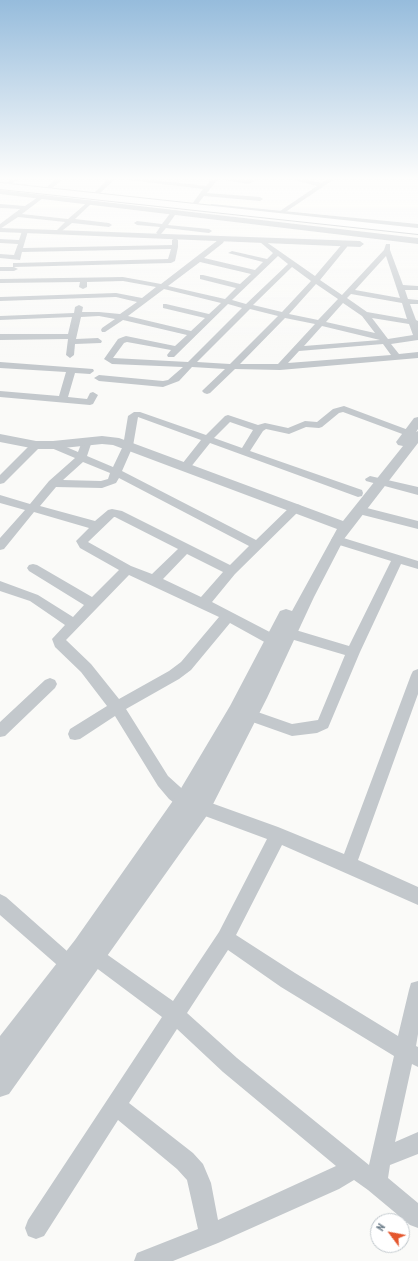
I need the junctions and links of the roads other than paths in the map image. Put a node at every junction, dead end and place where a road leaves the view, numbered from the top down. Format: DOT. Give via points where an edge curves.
graph roads {
  1 [pos="10,239"];
  2 [pos="23,239"];
  3 [pos="118,239"];
  4 [pos="159,239"];
  5 [pos="174,239"];
  6 [pos="399,239"];
  7 [pos="0,241"];
  8 [pos="221,241"];
  9 [pos="418,241"];
  10 [pos="264,242"];
  11 [pos="175,243"];
  12 [pos="346,245"];
  13 [pos="380,247"];
  14 [pos="116,248"];
  15 [pos="417,249"];
  16 [pos="232,253"];
  17 [pos="277,253"];
  18 [pos="19,254"];
  19 [pos="0,256"];
  20 [pos="198,260"];
  21 [pos="171,261"];
  22 [pos="268,261"];
  23 [pos="70,263"];
  24 [pos="292,264"];
  25 [pos="112,266"];
  26 [pos="15,267"];
  27 [pos="188,267"];
  28 [pos="0,269"];
  29 [pos="256,273"];
  30 [pos="203,277"];
  31 [pos="111,279"];
  32 [pos="84,280"];
  33 [pos="316,280"];
  34 [pos="0,281"];
  35 [pos="165,284"];
  36 [pos="241,287"];
  37 [pos="400,287"];
  38 [pos="418,288"];
  39 [pos="350,291"];
  40 [pos="5,292"];
  41 [pos="82,296"];
  42 [pos="342,299"];
  43 [pos="144,301"];
  44 [pos="225,302"];
  45 [pos="405,302"];
  46 [pos="418,302"];
  47 [pos="166,306"];
  48 [pos="248,306"];
  49 [pos="0,309"];
  50 [pos="414,313"];
  51 [pos="365,314"];
  52 [pos="77,315"];
  53 [pos="284,315"];
  54 [pos="121,317"];
  55 [pos="210,317"];
  56 [pos="0,318"];
  57 [pos="416,323"];
  58 [pos="320,324"];
  59 [pos="105,330"];
  60 [pos="193,334"];
  61 [pos="0,337"];
  62 [pos="418,337"];
  63 [pos="72,339"];
  64 [pos="387,340"];
  65 [pos="98,341"];
  66 [pos="418,347"];
  67 [pos="298,348"];
  68 [pos="177,350"];
  69 [pos="70,355"];
  70 [pos="418,355"];
  71 [pos="397,357"];
  72 [pos="162,363"];
  73 [pos="190,364"];
  74 [pos="0,365"];
  75 [pos="232,366"];
  76 [pos="280,367"];
  77 [pos="71,370"];
  78 [pos="90,370"];
  79 [pos="100,378"];
  80 [pos="207,391"];
  81 [pos="0,394"];
  82 [pos="93,395"];
  83 [pos="63,400"];
  84 [pos="259,429"];
  85 [pos="415,429"];
  86 [pos="0,438"];
  87 [pos="207,440"];
  88 [pos="87,442"];
  89 [pos="36,445"];
  90 [pos="53,445"];
  91 [pos="128,446"];
  92 [pos="244,452"];
  93 [pos="81,458"];
  94 [pos="186,466"];
  95 [pos="115,472"];
  96 [pos="375,480"];
  97 [pos="0,481"];
  98 [pos="53,483"];
  99 [pos="418,491"];
  100 [pos="0,499"];
  101 [pos="358,501"];
  102 [pos="33,508"];
  103 [pos="296,508"];
  104 [pos="418,525"];
  105 [pos="97,526"];
  106 [pos="340,530"];
  107 [pos="257,545"];
  108 [pos="0,546"];
  109 [pos="186,548"];
  110 [pos="398,559"];
  111 [pos="418,565"];
  112 [pos="33,568"];
  113 [pos="127,569"];
  114 [pos="231,571"];
  115 [pos="154,580"];
  116 [pos="0,586"];
  117 [pos="92,604"];
  118 [pos="203,604"];
  119 [pos="228,616"];
  120 [pos="74,624"];
  121 [pos="282,639"];
  122 [pos="353,652"];
  123 [pos="418,675"];
  124 [pos="50,684"];
  125 [pos="117,707"];
  126 [pos="249,715"];
  127 [pos="2,726"];
  128 [pos="75,734"];
  129 [pos="192,804"];
  130 [pos="278,835"];
  131 [pos="348,864"];
  132 [pos="418,896"];
  133 [pos="0,903"];
  134 [pos="225,938"];
  135 [pos="88,952"];
  136 [pos="70,965"];
  137 [pos="418,990"];
  138 [pos="174,1014"];
  139 [pos="411,1054"];
  140 [pos="0,1056"];
  141 [pos="0,1085"];
  142 [pos="116,1106"];
  143 [pos="418,1143"];
  144 [pos="381,1158"];
  145 [pos="354,1168"];
  146 [pos="376,1182"];
  147 [pos="418,1217"];
  148 [pos="36,1228"];
  149 [pos="210,1235"];
  150 [pos="145,1261"];
  1 -- 7 [label="street"];
  2 -- 18 [label="street"];
  3 -- 14 [label="street"];
  4 -- 11 [label="street"];
  5 -- 8 [label="street"];
  6 -- 9 [label="street"];
  8 -- 10 [label="street"];
  8 -- 11 [label="street"];
  8 -- 20 [label="street"];
  10 -- 12 [label="street"];
  10 -- 17 [label="street"];
  11 -- 14 [label="street"];
  11 -- 21 [label="street"];
  12 -- 13 [label="street"];
  12 -- 33 [label="street"];
  13 -- 15 [label="street"];
  13 -- 37 [label="street"];
  13 -- 39 [label="street"];
  14 -- 18 [label="street"];
  14 -- 25 [label="street"];
  16 -- 22 [label="street"];
  17 -- 22 [label="street"];
  17 -- 24 [label="street"];
  18 -- 19 [label="street"];
  18 -- 26 [label="street"];
  20 -- 27 [label="street"];
  20 -- 29 [label="street"];
  21 -- 25 [label="street"];
  21 -- 27 [label="street"];
  22 -- 29 [label="street"];
  23 -- 25 [label="street"];
  23 -- 26 [label="street"];
  23 -- 31 [label="street" via="110,274"];
  24 -- 33 [label="street"];
  24 -- 48 [label="street"];
  26 -- 28 [label="street"];
  26 -- 40 [label="street"];
  27 -- 35 [label="street"];
  29 -- 36 [label="street"];
  30 -- 36 [label="street"];
  31 -- 32 [label="street"];
  31 -- 35 [label="street"];
  32 -- 40 [label="street"];
  32 -- 41 [label="street"];
  33 -- 42 [label="street"];
  33 -- 53 [label="street"];
  34 -- 40 [label="street"];
  35 -- 43 [label="street"];
  35 -- 44 [label="street"];
  36 -- 44 [label="street"];
  37 -- 38 [label="street"];
  37 -- 45 [label="street"];
  39 -- 42 [label="street"];
  39 -- 45 [label="street"];
  40 -- 41 [label="street"];
  40 -- 49 [label="street"];
  41 -- 43 [label="street" via="120,296"];
  41 -- 52 [label="street"];
  42 -- 51 [label="street"];
  42 -- 58 [label="street"];
  43 -- 54 [label="street"];
  44 -- 48 [label="street"];
  44 -- 55 [label="street"];
  45 -- 46 [label="street"];
  45 -- 50 [label="street"];
  47 -- 55 [label="street"];
  48 -- 53 [label="street"];
  48 -- 73 [label="street"];
  50 -- 57 [label="street"];
  51 -- 57 [label="street"];
  51 -- 64 [label="street"];
  52 -- 54 [label="street" via="94,313"];
  52 -- 56 [label="street"];
  52 -- 63 [label="street"];
  53 -- 58 [label="street"];
  53 -- 75 [label="street"];
  54 -- 59 [label="street"];
  54 -- 60 [label="street"];
  55 -- 60 [label="street"];
  57 -- 62 [label="street"];
  58 -- 64 [label="street"];
  58 -- 67 [label="street"];
  60 -- 68 [label="street"];
  61 -- 63 [label="street"];
  62 -- 64 [label="street"];
  63 -- 65 [label="street"];
  63 -- 69 [label="street"];
  64 -- 66 [label="street"];
  64 -- 67 [label="street"];
  64 -- 71 [label="street"];
  67 -- 76 [label="street"];
  68 -- 72 [label="street"];
  68 -- 72 [label="street" via="126,339 121,341 108,358"];
  70 -- 71 [label="street"];
  71 -- 76 [label="street"];
  72 -- 73 [label="street"];
  73 -- 75 [label="street"];
  73 -- 79 [label="street" via="176,379 167,384"];
  74 -- 77 [label="street"];
  75 -- 76 [label="street"];
  75 -- 80 [label="street"];
  77 -- 78 [label="street"];
  77 -- 83 [label="street"];
  81 -- 83 [label="street"];
  82 -- 83 [label="street" via="90,402"];
  84 -- 85 [label="street" via="266,426 289,430 305,424 319,425 340,409"];
  84 -- 87 [label="street" via="228,418"];
  84 -- 92 [label="street"];
  85 -- 96 [label="street"];
  86 -- 89 [label="street"];
  87 -- 91 [label="street" via="134,414"];
  87 -- 92 [label="street"];
  87 -- 94 [label="street"];
  88 -- 90 [label="street"];
  88 -- 91 [label="street" via="109,440"];
  88 -- 93 [label="street"];
  89 -- 90 [label="street"];
  89 -- 97 [label="street"];
  90 -- 93 [label="street"];
  91 -- 94 [label="street"];
  91 -- 95 [label="street"];
  92 -- 101 [label="street"];
  93 -- 95 [label="street"];
  93 -- 98 [label="street"];
  94 -- 103 [label="street"];
  95 -- 98 [label="street" via="112,481 102,484"];
  95 -- 107 [label="street"];
  96 -- 99 [label="street"];
  96 -- 101 [label="street"];
  98 -- 102 [label="street"];
  100 -- 102 [label="street"];
  101 -- 104 [label="street"];
  101 -- 106 [label="street"];
  102 -- 105 [label="street"];
  102 -- 108 [label="street"];
  103 -- 106 [label="street"];
  103 -- 107 [label="street"];
  105 -- 109 [label="street" via="112,513 118,514"];
  105 -- 113 [label="street" via="82,544"];
  106 -- 110 [label="street"];
  106 -- 121 [label="street"];
  107 -- 114 [label="street"];
  109 -- 114 [label="street"];
  109 -- 115 [label="street"];
  110 -- 111 [label="street"];
  110 -- 122 [label="street"];
  112 -- 117 [label="street"];
  113 -- 115 [label="street"];
  113 -- 117 [label="street"];
  114 -- 118 [label="street"];
  115 -- 118 [label="street"];
  116 -- 120 [label="street" via="34,598"];
  117 -- 120 [label="street"];
  118 -- 119 [label="street"];
  119 -- 121 [label="street"];
  119 -- 125 [label="street" via="186,666"];
  120 -- 125 [label="street" via="59,639 60,643 86,668"];
  121 -- 122 [label="street"];
  121 -- 126 [label="street"];
  121 -- 129 [label="street" via="236,711"];
  122 -- 126 [label="street" via="322,724 292,730"];
  123 -- 131 [label="street"];
  124 -- 127 [label="street"];
  125 -- 128 [label="street"];
  125 -- 129 [label="street" via="163,781 175,794"];
  126 -- 129 [label="street"];
  129 -- 130 [label="street"];
  129 -- 135 [label="street"];
  130 -- 131 [label="street"];
  130 -- 134 [label="street"];
  131 -- 132 [label="street"];
  133 -- 136 [label="street"];
  134 -- 138 [label="street"];
  134 -- 139 [label="street" via="288,980"];
  135 -- 136 [label="street"];
  135 -- 138 [label="street"];
  135 -- 141 [label="street"];
  136 -- 140 [label="street"];
  137 -- 139 [label="street"];
  138 -- 142 [label="street"];
  138 -- 145 [label="street" via="230,1065"];
  139 -- 144 [label="street"];
  142 -- 148 [label="street"];
  142 -- 149 [label="street" via="195,1172 200,1182"];
  143 -- 144 [label="street"];
  144 -- 146 [label="street"];
  145 -- 146 [label="street"];
  145 -- 149 [label="street" via="331,1181"];
  146 -- 147 [label="street"];
  149 -- 150 [label="street"];
}
